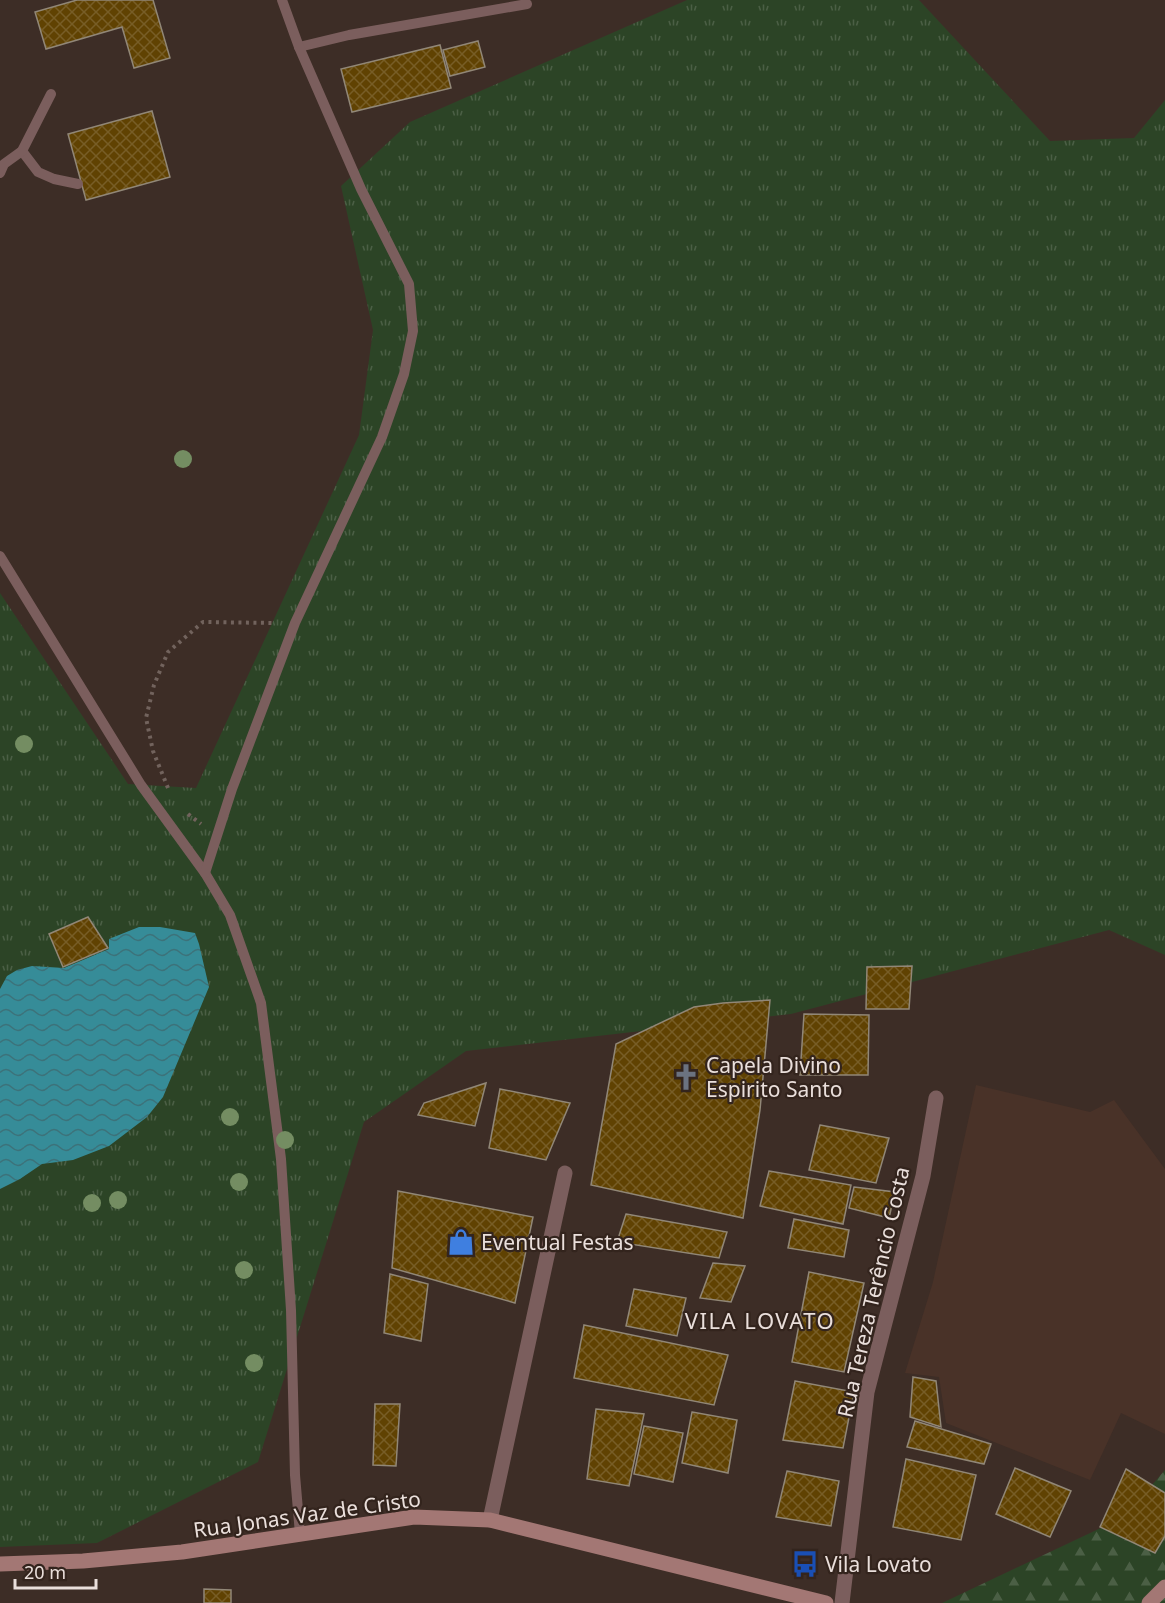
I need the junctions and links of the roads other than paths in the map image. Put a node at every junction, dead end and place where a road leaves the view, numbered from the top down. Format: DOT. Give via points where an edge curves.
graph roads {
  1 [pos="282,0"];
  2 [pos="527,4"];
  3 [pos="299,47"];
  4 [pos="51,94"];
  5 [pos="22,151"];
  6 [pos="0,173"];
  7 [pos="78,184"];
  8 [pos="0,556"];
  9 [pos="205,873"];
  10 [pos="936,1098"];
  11 [pos="565,1173"];
  12 [pos="490,1520"];
  13 [pos="300,1534"];
  14 [pos="0,1564"];
  15 [pos="1165,1587"];
  16 [pos="826,1603"];
  17 [pos="842,1603"];
  18 [pos="1149,1603"];
  1 -- 3 [label="lane"];
  2 -- 3 [label="lane"];
  3 -- 9 [label="lane" via="361,189 409,284 412,331 404,374 382,437 295,623 232,789"];
  4 -- 5 [label="lane"];
  5 -- 6 [label="lane" via="4,164"];
  5 -- 7 [label="lane" via="38,172"];
  8 -- 9 [label="lane" via="141,785"];
  9 -- 13 [label="lane" via="230,915 261,1003 281,1159"];
  10 -- 17 [label="street, Rua Tereza Terêncio Costa" via="923,1176 867,1392"];
  11 -- 12 [label="street"];
  12 -- 13 [label="street, Rua Jonas Vaz de Cristo" via="414,1517"];
  12 -- 16 [label="street, Rua Jonas Vaz de Cristo"];
  13 -- 14 [label="street, Rua Jonas Vaz de Cristo" via="83,1562"];
  15 -- 18 [label="street"];
}
